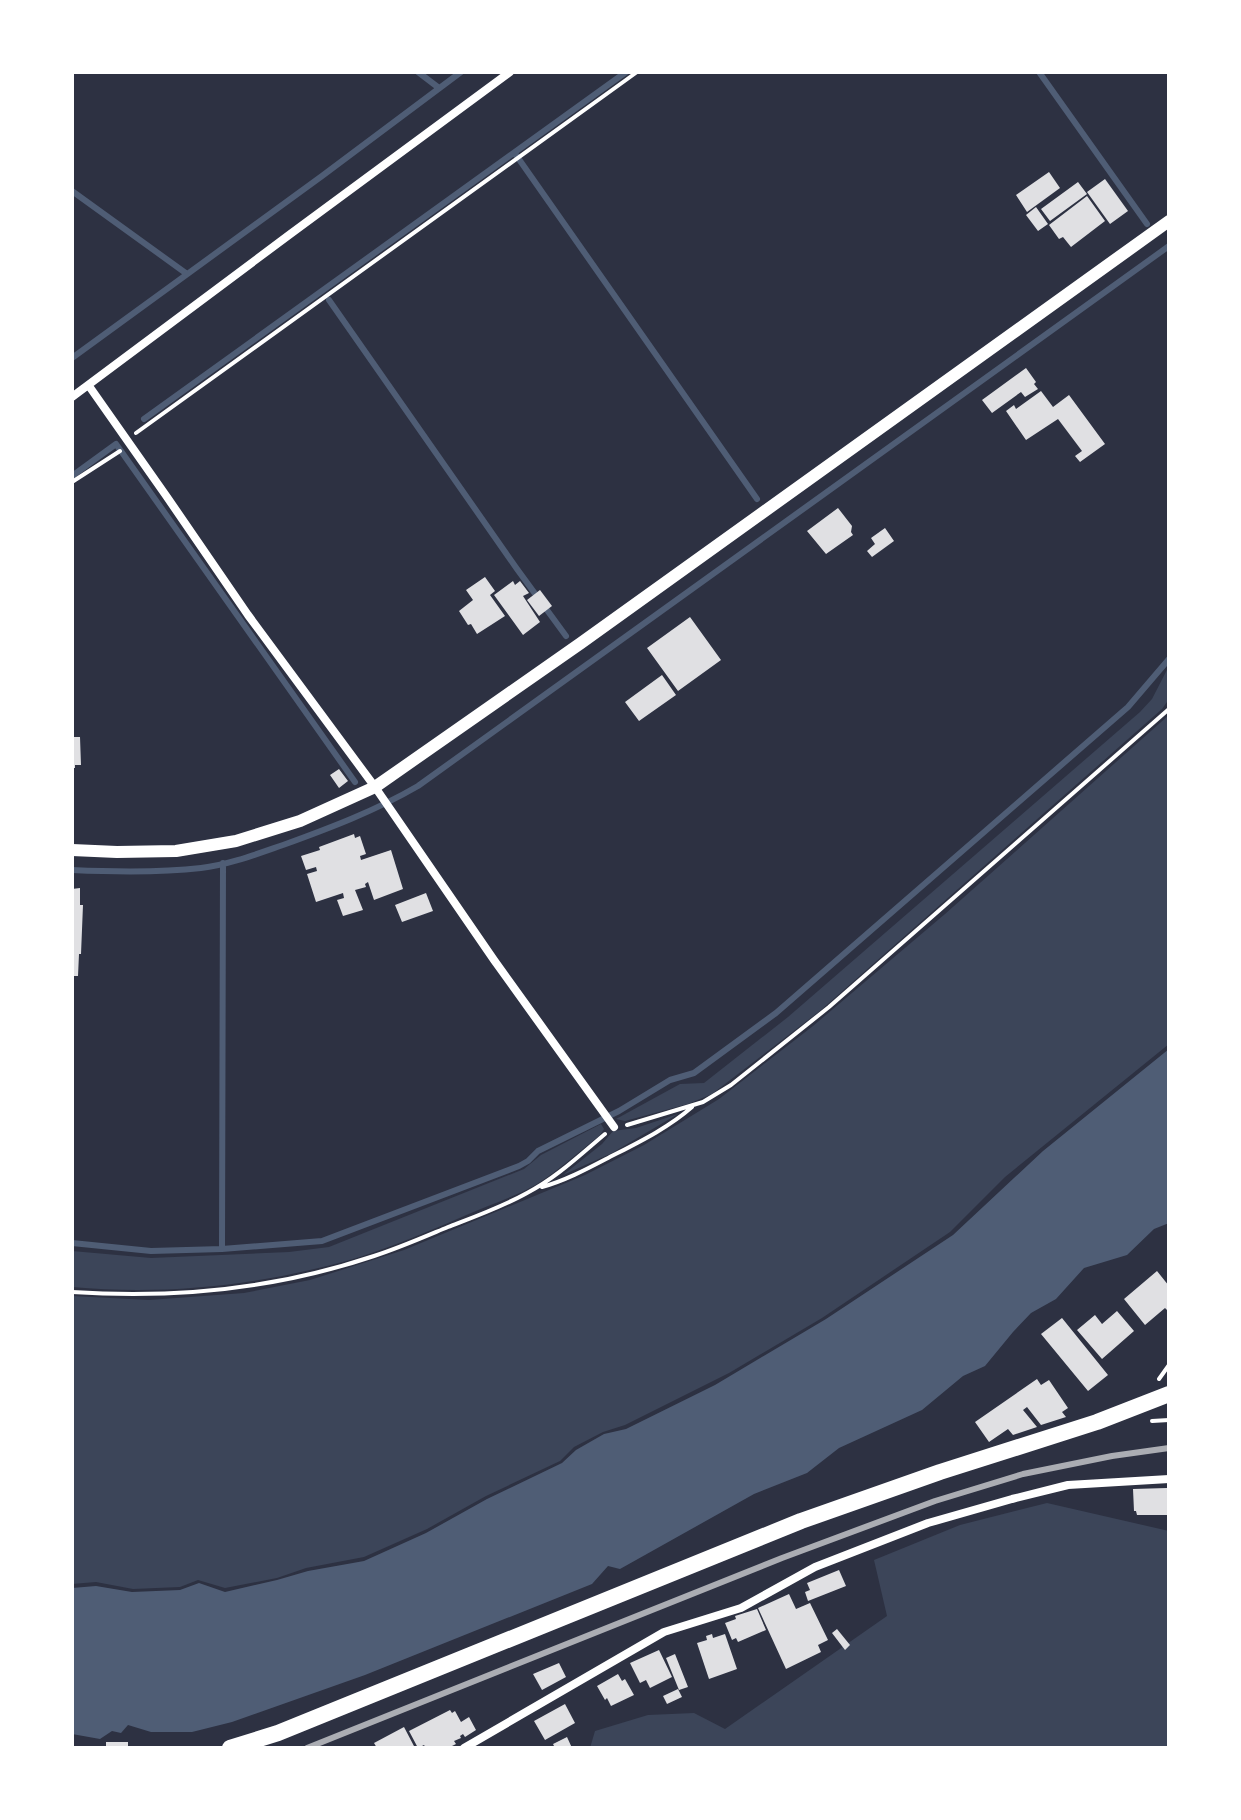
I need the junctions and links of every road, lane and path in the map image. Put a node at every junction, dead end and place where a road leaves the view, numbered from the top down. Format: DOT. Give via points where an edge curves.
graph roads {
  1 [pos="510,72"];
  2 [pos="637,72"];
  3 [pos="1169,221"];
  4 [pos="89,386"];
  5 [pos="72,397"];
  6 [pos="127,439"];
  7 [pos="118,452"];
  8 [pos="72,482"];
  9 [pos="1169,709"];
  10 [pos="375,787"];
  11 [pos="72,850"];
  12 [pos="695,1105"];
  13 [pos="609,1120"];
  14 [pos="536,1188"];
  15 [pos="72,1292"];
  16 [pos="1169,1394"];
  17 [pos="1169,1479"];
  18 [pos="230,1748"];
  19 [pos="464,1748"];
  1 -- 4 [label="street"];
  2 -- 6 [label="path"];
  3 -- 10 [label="street"];
  4 -- 5 [label="street"];
  4 -- 6 [label="street"];
  6 -- 10 [label="street"];
  7 -- 8 [label="path"];
  9 -- 12 [label="path" via="829,1007 731,1085"];
  10 -- 11 [label="street" via="300,821 236,841 146,852"];
  10 -- 13 [label="street"];
  12 -- 13 [label="path" via="633,1124"];
  12 -- 14 [label="path" via="635,1145"];
  13 -- 14 [label="path"];
  14 -- 15 [label="path" via="414,1241 316,1273 217,1291"];
  16 -- 18 [label="main road" via="801,1521"];
  17 -- 19 [label="street" via="1068,1485 928,1523 815,1567 741,1608 664,1632"];
}
